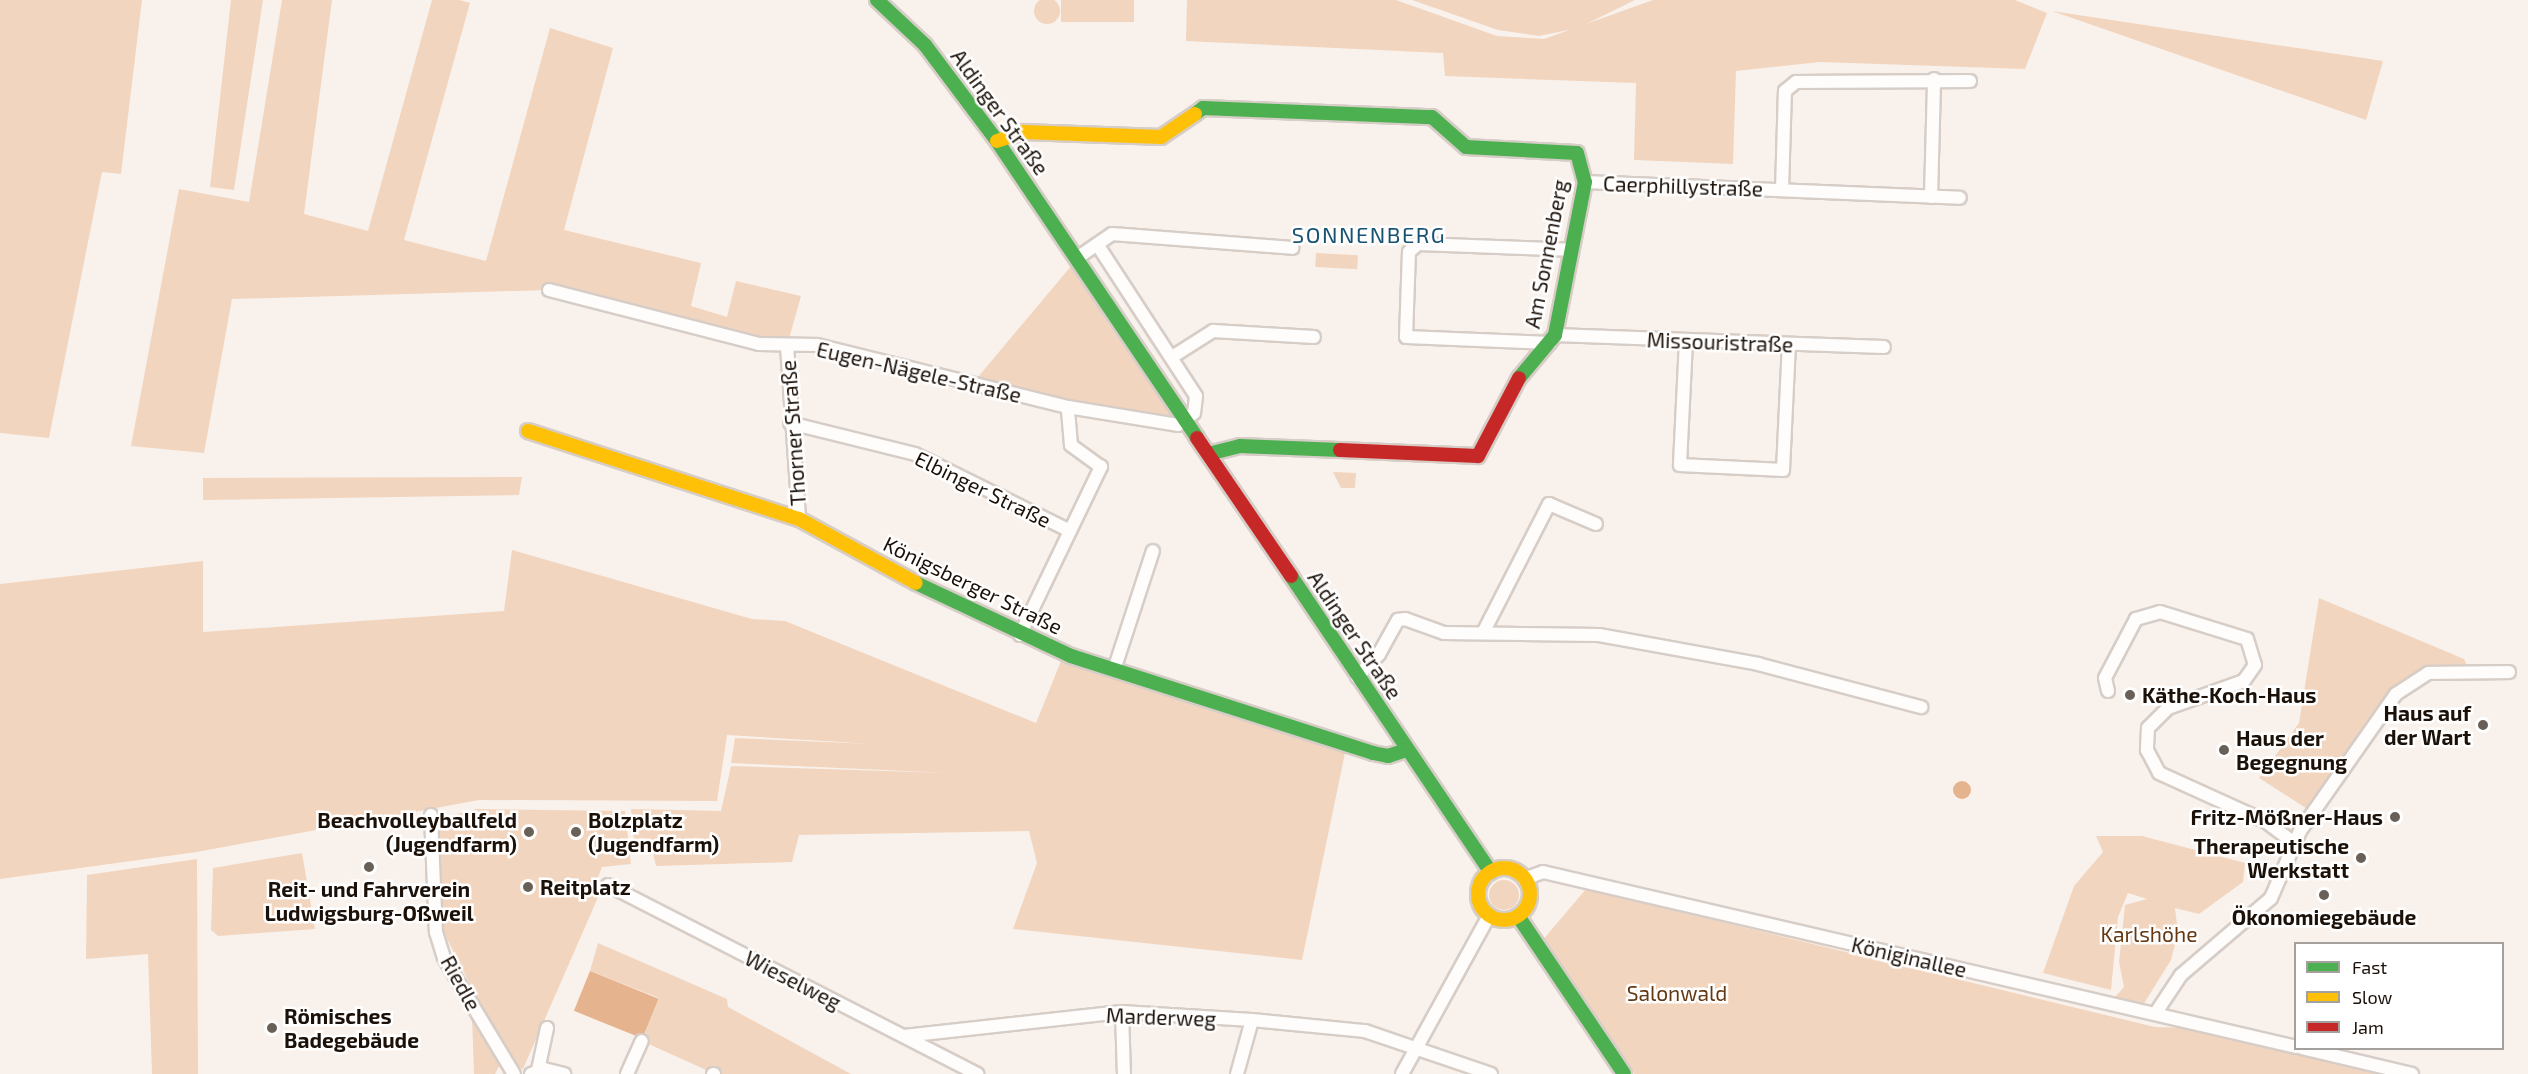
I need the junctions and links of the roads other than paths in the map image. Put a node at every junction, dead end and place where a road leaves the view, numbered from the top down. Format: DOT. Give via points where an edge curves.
graph roads {
  1 [pos="877,0"];
  2 [pos="1934,80"];
  3 [pos="1970,81"];
  4 [pos="997,141"];
  5 [pos="1584,182"];
  6 [pos="1782,190"];
  7 [pos="1931,197"];
  8 [pos="1960,198"];
  9 [pos="1097,244"];
  10 [pos="1292,248"];
  11 [pos="1571,250"];
  12 [pos="1077,258"];
  13 [pos="549,290"];
  14 [pos="1314,337"];
  15 [pos="1553,339"];
  16 [pos="1686,342"];
  17 [pos="1789,345"];
  18 [pos="787,346"];
  19 [pos="1884,347"];
  20 [pos="1172,357"];
  21 [pos="1068,407"];
  22 [pos="1184,421"];
  23 [pos="790,423"];
  24 [pos="528,431"];
  25 [pos="1208,454"];
  26 [pos="799,519"];
  27 [pos="1596,524"];
  28 [pos="1070,531"];
  29 [pos="1153,551"];
  30 [pos="1483,633"];
  31 [pos="1020,636"];
  32 [pos="1114,670"];
  33 [pos="2509,672"];
  34 [pos="1357,676"];
  35 [pos="2108,691"];
  36 [pos="1921,707"];
  37 [pos="1406,750"];
  38 [pos="431,815"];
  39 [pos="2293,842"];
  40 [pos="1491,872"];
  41 [pos="1524,879"];
  42 [pos="608,885"];
  43 [pos="1489,916"];
  44 [pos="1518,916"];
  45 [pos="1122,1012"];
  46 [pos="2155,1014"];
  47 [pos="1252,1020"];
  48 [pos="547,1028"];
  49 [pos="904,1036"];
  50 [pos="642,1041"];
  51 [pos="2294,1047"];
  52 [pos="1415,1049"];
  53 [pos="2310,1050"];
  54 [pos="534,1072"];
  55 [pos="510,1073"];
  56 [pos="564,1074"];
  57 [pos="627,1074"];
  58 [pos="978,1074"];
  59 [pos="1124,1074"];
  60 [pos="1237,1074"];
  61 [pos="1402,1074"];
  62 [pos="1491,1074"];
  63 [pos="1624,1074"];
  64 [pos="2412,1074"];
  1 -- 4 [label="street, Aldinger Straße" via="925,45"];
  2 -- 3 [label="street, Caerphillystraße"];
  2 -- 6 [label="street, Caerphillystraße" via="1902,78 1883,85 1796,82 1785,91"];
  2 -- 7 [label="street"];
  4 -- 5 [label="street, Am Sonnenberg" via="1023,132 1161,138 1203,108 1432,117 1466,147 1577,153"];
  4 -- 12 [label="street, Aldinger Straße"];
  5 -- 6 [label="street, Caerphillystraße"];
  5 -- 11 [label="street, Am Sonnenberg"];
  6 -- 7 [label="street, Caerphillystraße"];
  7 -- 8 [label="street, Caerphillystraße"];
  9 -- 10 [label="street" via="1112,234"];
  9 -- 12 [label="street"];
  9 -- 20 [label="street"];
  11 -- 15 [label="street, Am Sonnenberg"];
  11 -- 15 [label="street, Missouristraße" via="1418,244 1409,252 1406,337"];
  12 -- 22 [label="street, Aldinger Straße"];
  13 -- 18 [label="street, Eugen-Nägele-Straße" via="759,344"];
  14 -- 20 [label="street" via="1213,331"];
  15 -- 16 [label="street, Missouristraße"];
  15 -- 25 [label="street, Am Sonnenberg" via="1518,379 1478,456 1240,446"];
  16 -- 17 [label="street, Missouristraße"];
  16 -- 17 [label="street" via="1680,465 1783,470"];
  17 -- 19 [label="street, Missouristraße"];
  18 -- 21 [label="street, Eugen-Nägele-Straße" via="817,345"];
  18 -- 23 [label="street, Thorner Straße"];
  20 -- 22 [label="street" via="1196,396 1194,413"];
  21 -- 22 [label="street, Eugen-Nägele-Straße" via="1172,427"];
  21 -- 28 [label="street" via="1071,445 1101,467"];
  22 -- 25 [label="street, Aldinger Straße"];
  23 -- 26 [label="street, Thorner Straße"];
  23 -- 28 [label="street, Elbinger Straße" via="915,454"];
  24 -- 26 [label="street, Königsberger Straße"];
  25 -- 34 [label="street, Aldinger Straße"];
  26 -- 31 [label="street, Königsberger Straße"];
  27 -- 30 [label="street" via="1549,504"];
  28 -- 31 [label="street"];
  29 -- 32 [label="street"];
  30 -- 34 [label="street" via="1444,633 1398,620 1379,654"];
  30 -- 36 [label="street" via="1599,635 1758,664"];
  31 -- 32 [label="street, Königsberger Straße"];
  32 -- 37 [label="street, Königsberger Straße" via="1373,753 1388,756"];
  33 -- 39 [label="street" via="2428,674 2405,685"];
  34 -- 37 [label="street, Aldinger Straße"];
  35 -- 39 [label="street" via="2105,678 2136,619 2160,612 2247,639 2254,665 2244,681 2168,708 2148,728 2147,750 2159,773 2265,821"];
  37 -- 40 [label="street, Aldinger Straße"];
  38 -- 55 [label="street, Riedle" via="436,932 444,958"];
  39 -- 46 [label="street" via="2271,898 2181,975"];
  40 -- 41 [label="street" via="1512,870"];
  40 -- 43 [label="street" via="1478,890"];
  41 -- 44 [label="street" via="1529,899"];
  41 -- 46 [label="street, Königinallee" via="1543,872"];
  42 -- 49 [label="street, Wieselweg"];
  43 -- 44 [label="street" via="1503,920"];
  43 -- 52 [label="street"];
  44 -- 63 [label="street"];
  45 -- 47 [label="street, Marderweg"];
  45 -- 49 [label="street, Marderweg"];
  45 -- 59 [label="street"];
  46 -- 51 [label="street, Königinallee"];
  47 -- 52 [label="street, Marderweg" via="1365,1031"];
  47 -- 60 [label="street"];
  48 -- 54 [label="street"];
  49 -- 58 [label="street, Wieselweg"];
  50 -- 57 [label="street"];
  52 -- 61 [label="street"];
  52 -- 62 [label="street, Marderweg"];
  53 -- 64 [label="street"];
  54 -- 56 [label="street"];
}
